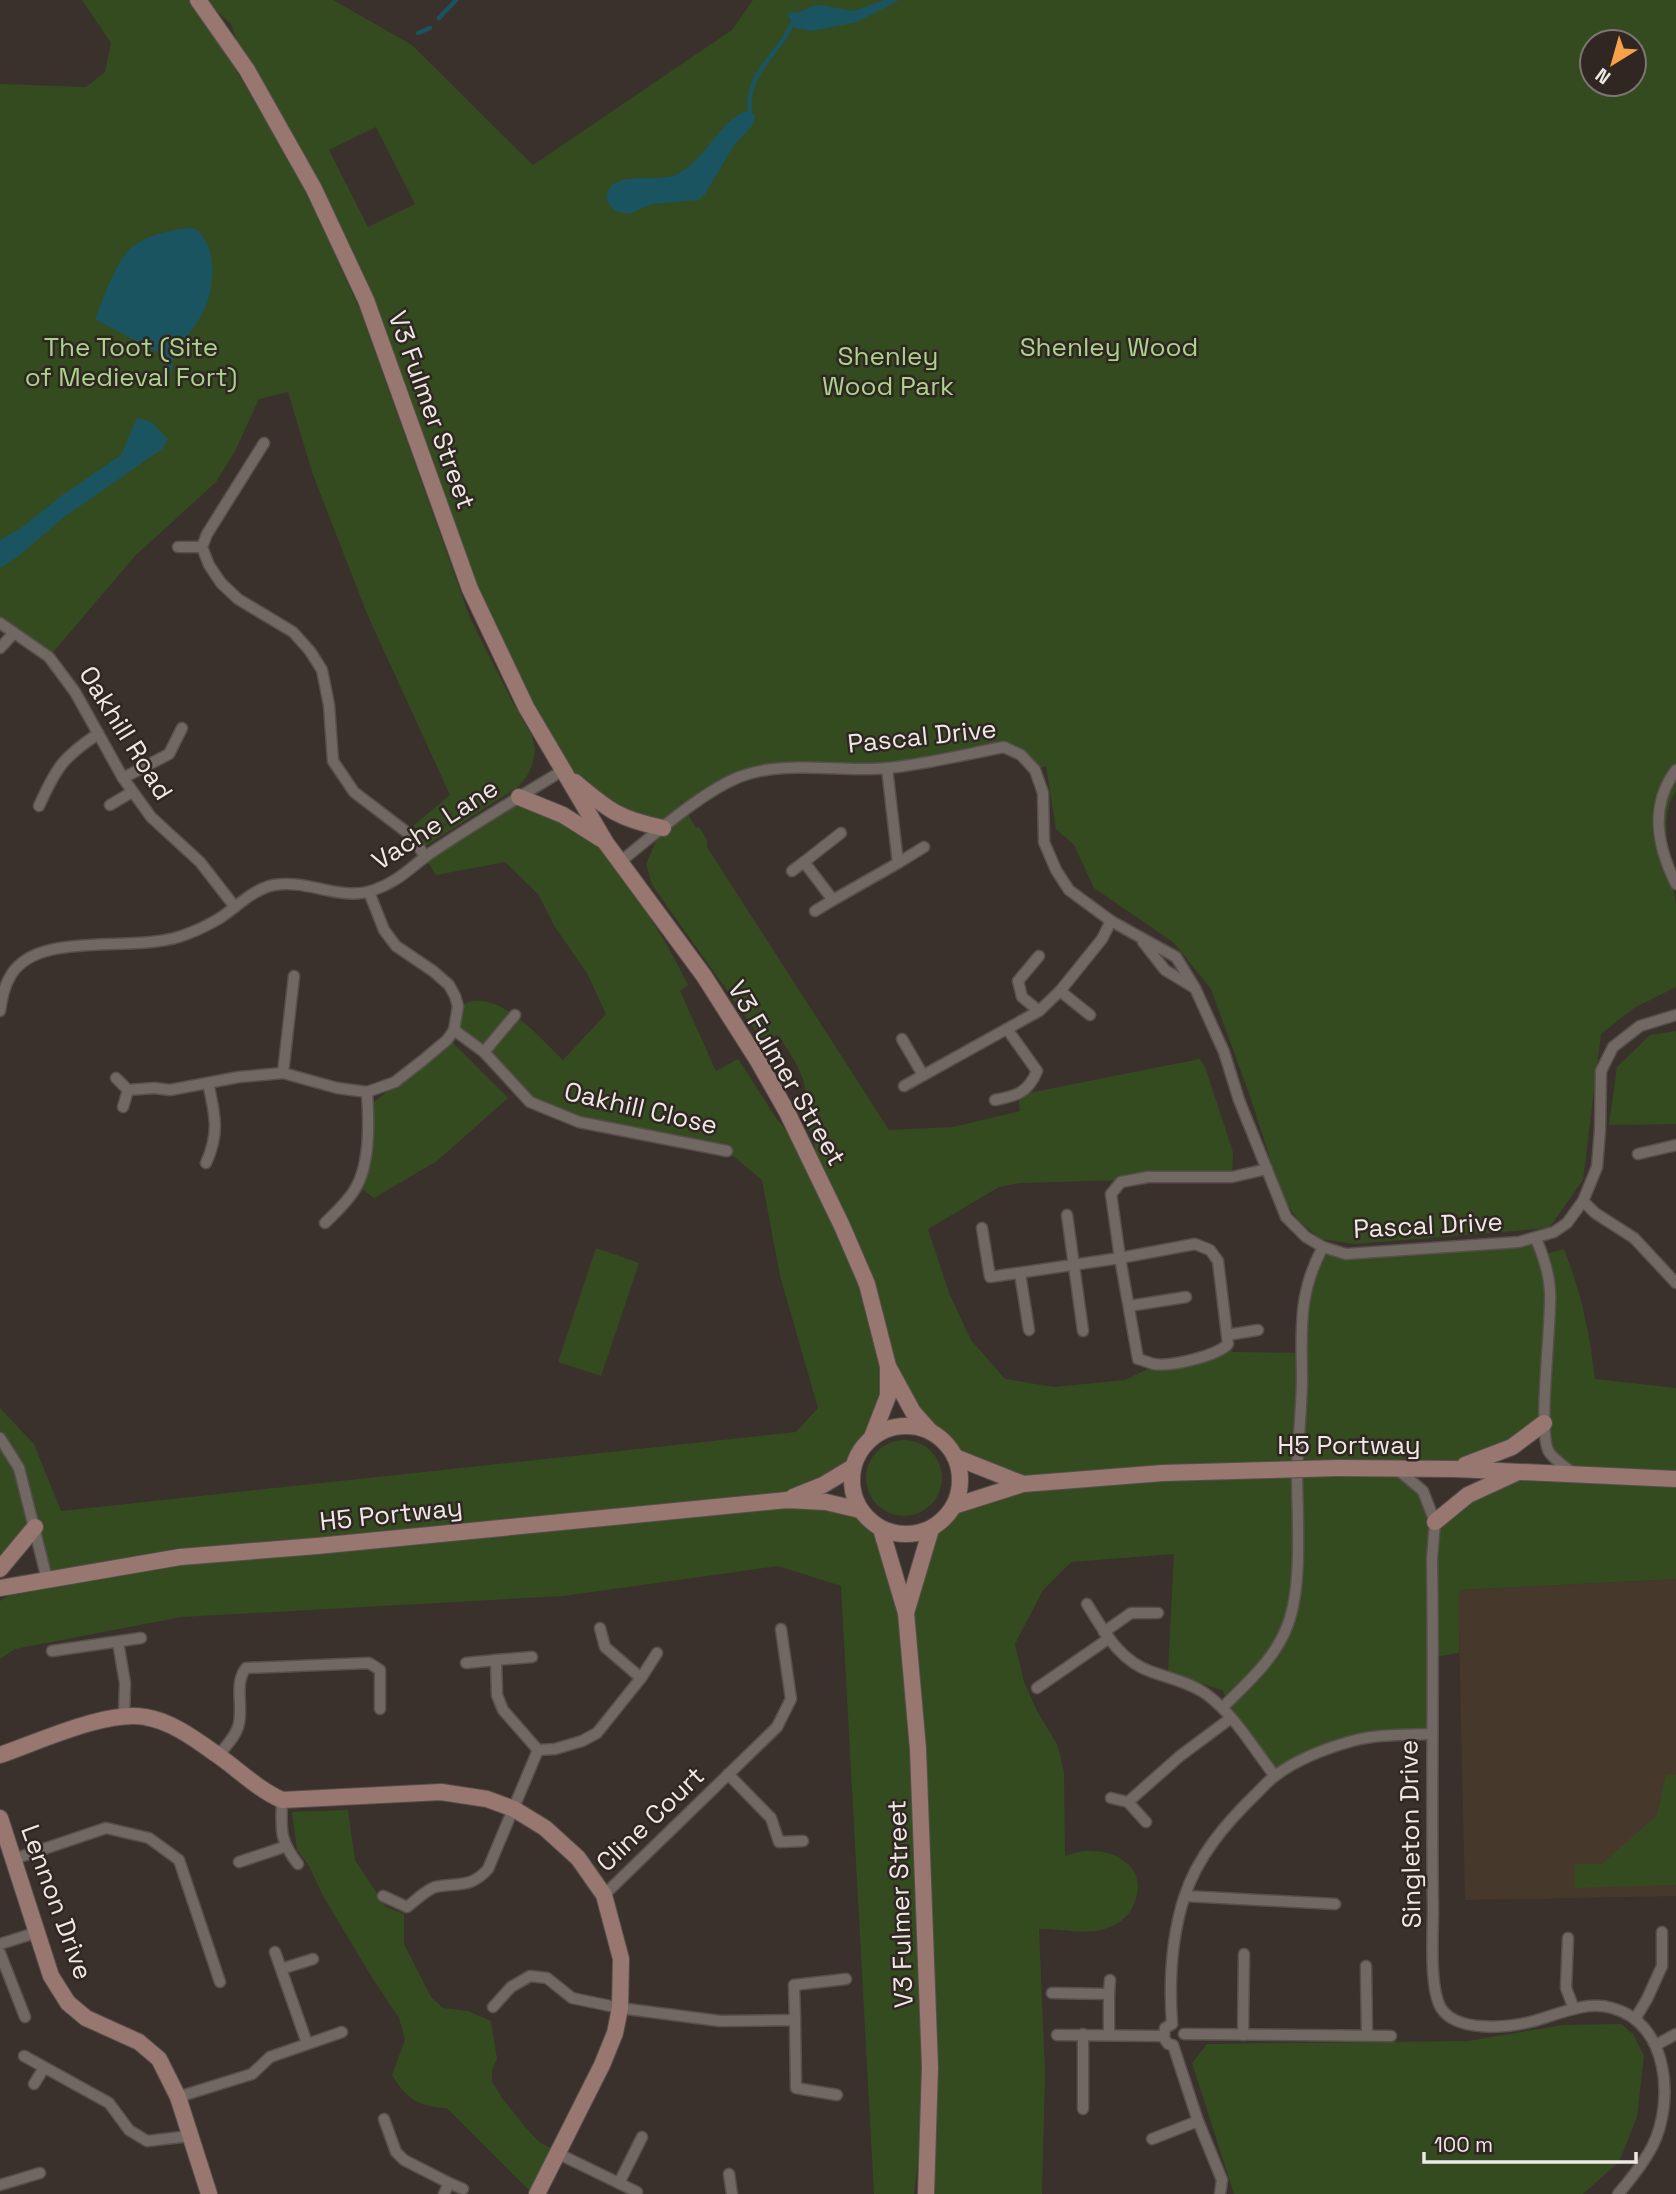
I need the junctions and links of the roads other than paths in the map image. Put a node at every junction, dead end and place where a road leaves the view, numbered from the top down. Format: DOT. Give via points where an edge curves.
graph roads {
  1 [pos="198,0"];
  2 [pos="264,443"];
  3 [pos="178,547"];
  4 [pos="202,547"];
  5 [pos="0,624"];
  6 [pos="14,634"];
  7 [pos="0,648"];
  8 [pos="182,728"];
  9 [pos="98,734"];
  10 [pos="887,768"];
  11 [pos="1676,770"];
  12 [pos="562,771"];
  13 [pos="123,778"];
  14 [pos="132,792"];
  15 [pos="519,797"];
  16 [pos="110,805"];
  17 [pos="39,806"];
  18 [pos="663,828"];
  19 [pos="841,832"];
  20 [pos="607,843"];
  21 [pos="924,847"];
  22 [pos="425,857"];
  23 [pos="621,861"];
  24 [pos="804,862"];
  25 [pos="898,863"];
  26 [pos="792,871"];
  27 [pos="1676,884"];
  28 [pos="369,892"];
  29 [pos="833,900"];
  30 [pos="235,907"];
  31 [pos="815,911"];
  32 [pos="1111,921"];
  33 [pos="1039,956"];
  34 [pos="294,976"];
  35 [pos="1060,991"];
  36 [pos="0,1011"];
  37 [pos="1039,1011"];
  38 [pos="515,1015"];
  39 [pos="1676,1015"];
  40 [pos="1090,1016"];
  41 [pos="1007,1029"];
  42 [pos="454,1030"];
  43 [pos="902,1039"];
  44 [pos="484,1052"];
  45 [pos="283,1073"];
  46 [pos="923,1075"];
  47 [pos="116,1078"];
  48 [pos="208,1083"];
  49 [pos="904,1086"];
  50 [pos="128,1090"];
  51 [pos="368,1092"];
  52 [pos="995,1100"];
  53 [pos="122,1107"];
  54 [pos="1676,1145"];
  55 [pos="727,1152"];
  56 [pos="1638,1154"];
  57 [pos="205,1163"];
  58 [pos="1267,1169"];
  59 [pos="1583,1201"];
  60 [pos="1067,1215"];
  61 [pos="325,1223"];
  62 [pos="982,1228"];
  63 [pos="1536,1238"];
  64 [pos="1323,1247"];
  65 [pos="1120,1258"];
  66 [pos="1074,1265"];
  67 [pos="1020,1274"];
  68 [pos="1676,1283"];
  69 [pos="1186,1297"];
  70 [pos="1129,1306"];
  71 [pos="1029,1330"];
  72 [pos="1083,1331"];
  73 [pos="1258,1331"];
  74 [pos="1227,1335"];
  75 [pos="888,1366"];
  76 [pos="1544,1423"];
  77 [pos="931,1432"];
  78 [pos="872,1437"];
  79 [pos="0,1438"];
  80 [pos="956,1457"];
  81 [pos="853,1467"];
  82 [pos="1397,1469"];
  83 [pos="1456,1469"];
  84 [pos="1520,1471"];
  85 [pos="1574,1474"];
  86 [pos="1676,1479"];
  87 [pos="1023,1484"];
  88 [pos="788,1500"];
  89 [pos="954,1506"];
  90 [pos="860,1510"];
  91 [pos="1435,1522"];
  92 [pos="35,1527"];
  93 [pos="881,1529"];
  94 [pos="931,1529"];
  95 [pos="0,1569"];
  96 [pos="47,1579"];
  97 [pos="26,1583"];
  98 [pos="0,1588"];
  99 [pos="0,1601"];
  100 [pos="1087,1604"];
  101 [pos="906,1613"];
  102 [pos="1158,1613"];
  103 [pos="600,1628"];
  104 [pos="781,1629"];
  105 [pos="1106,1636"];
  106 [pos="141,1637"];
  107 [pos="118,1642"];
  108 [pos="52,1651"];
  109 [pos="657,1653"];
  110 [pos="532,1657"];
  111 [pos="496,1660"];
  112 [pos="466,1663"];
  113 [pos="641,1678"];
  114 [pos="1037,1688"];
  115 [pos="1223,1707"];
  116 [pos="380,1709"];
  117 [pos="124,1716"];
  118 [pos="1231,1718"];
  119 [pos="1431,1734"];
  120 [pos="538,1750"];
  121 [pos="0,1755"];
  122 [pos="218,1756"];
  123 [pos="728,1774"];
  124 [pos="1275,1776"];
  125 [pos="1111,1798"];
  126 [pos="282,1800"];
  127 [pos="1128,1802"];
  128 [pos="514,1809"];
  129 [pos="0,1818"];
  130 [pos="1146,1822"];
  131 [pos="803,1841"];
  132 [pos="284,1847"];
  133 [pos="14,1859"];
  134 [pos="239,1862"];
  135 [pos="298,1864"];
  136 [pos="604,1895"];
  137 [pos="383,1896"];
  138 [pos="1185,1896"];
  139 [pos="1335,1904"];
  140 [pos="38,1932"];
  141 [pos="1662,1932"];
  142 [pos="1568,1938"];
  143 [pos="0,1944"];
  144 [pos="275,1952"];
  145 [pos="0,1953"];
  146 [pos="1244,1954"];
  147 [pos="313,1959"];
  148 [pos="1366,1966"];
  149 [pos="281,1969"];
  150 [pos="846,1979"];
  151 [pos="1110,1980"];
  152 [pos="220,1982"];
  153 [pos="1052,1993"];
  154 [pos="1109,1994"];
  155 [pos="493,2007"];
  156 [pos="620,2008"];
  157 [pos="1574,2009"];
  158 [pos="25,2017"];
  159 [pos="1635,2019"];
  160 [pos="795,2020"];
  161 [pos="1172,2024"];
  162 [pos="342,2032"];
  163 [pos="1083,2034"];
  164 [pos="1110,2034"];
  165 [pos="1184,2034"];
  166 [pos="1367,2034"];
  167 [pos="1676,2034"];
  168 [pos="1057,2035"];
  169 [pos="1243,2035"];
  170 [pos="1163,2036"];
  171 [pos="1391,2036"];
  172 [pos="307,2043"];
  173 [pos="1173,2045"];
  174 [pos="1656,2045"];
  175 [pos="24,2056"];
  176 [pos="44,2067"];
  177 [pos="34,2084"];
  178 [pos="837,2095"];
  179 [pos="178,2098"];
  180 [pos="1083,2109"];
  181 [pos="384,2119"];
  182 [pos="1198,2121"];
  183 [pos="190,2136"];
  184 [pos="642,2137"];
  185 [pos="1152,2139"];
  186 [pos="557,2153"];
  187 [pos="40,2173"];
  188 [pos="729,2174"];
  189 [pos="449,2183"];
  190 [pos="619,2183"];
  191 [pos="0,2185"];
  192 [pos="463,2189"];
  193 [pos="637,2192"];
  194 [pos="209,2194"];
  195 [pos="444,2194"];
  196 [pos="537,2194"];
  197 [pos="732,2194"];
  198 [pos="926,2194"];
  199 [pos="1220,2194"];
  200 [pos="1618,2194"];
  1 -- 12 [label="street, V3 Fulmer Street" via="247,70 320,201 366,300 470,589"];
  2 -- 4 [label="street"];
  3 -- 4 [label="street"];
  4 -- 22 [label="street" via="221,583 238,599 293,632 310,650 322,670 333,761 354,792 413,837"];
  5 -- 6 [label="street, Oakhill Road"];
  6 -- 7 [label="street"];
  6 -- 9 [label="street, Oakhill Road" via="49,657"];
  8 -- 13 [label="street" via="169,754"];
  9 -- 13 [label="street, Oakhill Road"];
  9 -- 17 [label="street" via="71,752 54,772"];
  10 -- 18 [label="street, Pascal Drive" via="764,770 737,778"];
  10 -- 25 [label="street"];
  10 -- 32 [label="street, Pascal Drive" via="1004,747 1021,755 1035,770 1043,793 1045,842 1056,870 1076,896"];
  11 -- 27 [label="street" via="1662,791 1658,812 1661,845"];
  12 -- 15 [label="street, Vache Lane"];
  12 -- 18 [label="street" via="609,811"];
  12 -- 20 [label="street, V3 Fulmer Street"];
  13 -- 14 [label="street, Oakhill Road"];
  14 -- 16 [label="street"];
  14 -- 30 [label="street, Oakhill Road" via="151,817 200,862"];
  15 -- 20 [label="street" via="564,816"];
  15 -- 22 [label="street, Vache Lane"];
  18 -- 23 [label="street, Pascal Drive"];
  19 -- 24 [label="street"];
  20 -- 23 [label="street, V3 Fulmer Street"];
  21 -- 25 [label="street"];
  22 -- 28 [label="street, Vache Lane" via="391,884"];
  23 -- 75 [label="street, V3 Fulmer Street" via="704,976 788,1112 867,1284"];
  24 -- 26 [label="street"];
  24 -- 29 [label="street"];
  25 -- 29 [label="street"];
  28 -- 30 [label="street, Vache Lane" via="338,892 297,883 272,885"];
  28 -- 42 [label="street" via="384,930 396,946 449,985 458,1006"];
  29 -- 31 [label="street"];
  30 -- 36 [label="street, Vache Lane" via="185,935 159,942 69,945 44,951 12,972"];
  32 -- 35 [label="street"];
  32 -- 58 [label="street, Pascal Drive" via="1176,957 1224,1052"];
  33 -- 37 [label="street" via="1018,981 1022,997"];
  34 -- 45 [label="street"];
  35 -- 37 [label="street"];
  35 -- 40 [label="street"];
  37 -- 41 [label="street"];
  38 -- 44 [label="street"];
  39 -- 59 [label="street, Pascal Drive" via="1640,1026 1614,1046 1601,1071 1597,1167"];
  41 -- 46 [label="street"];
  41 -- 52 [label="street" via="1037,1071 1031,1086 1018,1096"];
  42 -- 44 [label="street, Oakhill Close"];
  42 -- 51 [label="street" via="395,1082"];
  43 -- 46 [label="street"];
  44 -- 55 [label="street, Oakhill Close" via="530,1102 579,1122"];
  45 -- 48 [label="street"];
  45 -- 51 [label="street"];
  46 -- 49 [label="street"];
  47 -- 50 [label="street"];
  48 -- 50 [label="street" via="170,1090"];
  48 -- 57 [label="street" via="217,1125"];
  50 -- 53 [label="street"];
  51 -- 61 [label="street" via="369,1133 362,1171 353,1193"];
  54 -- 56 [label="street"];
  58 -- 64 [label="street, Pascal Drive" via="1286,1217"];
  58 -- 65 [label="street" via="1232,1177 1148,1177 1121,1182 1111,1194"];
  59 -- 63 [label="street, Pascal Drive" via="1567,1223"];
  59 -- 68 [label="street" via="1634,1238"];
  60 -- 66 [label="street"];
  62 -- 67 [label="street" via="990,1277"];
  63 -- 64 [label="street, Pascal Drive" via="1346,1254"];
  63 -- 76 [label="street" via="1550,1288"];
  64 -- 115 [label="street" via="1301,1309 1296,1589 1288,1624 1272,1655"];
  65 -- 66 [label="street"];
  65 -- 70 [label="street"];
  65 -- 74 [label="street" via="1195,1244 1210,1250 1218,1261"];
  66 -- 67 [label="street"];
  66 -- 72 [label="street"];
  67 -- 71 [label="street"];
  69 -- 70 [label="street"];
  70 -- 74 [label="street" via="1138,1359 1156,1365 1218,1352 1228,1344"];
  73 -- 74 [label="street"];
  75 -- 77 [label="street, V3 Fulmer Street" via="913,1412"];
  75 -- 78 [label="street, V3 Fulmer Street" via="888,1396"];
  76 -- 83 [label="street" via="1512,1447"];
  76 -- 85 [label="street" via="1549,1452"];
  77 -- 78 [label="street" via="901,1426"];
  77 -- 80 [label="street" via="945,1441"];
  78 -- 81 [label="street"];
  79 -- 92 [label="street" via="19,1468"];
  80 -- 87 [label="street, H5 Portway"];
  80 -- 89 [label="street" via="960,1490"];
  81 -- 88 [label="street, H5 Portway"];
  81 -- 90 [label="street" via="853,1489"];
  82 -- 83 [label="street, H5 Portway"];
  82 -- 87 [label="street, H5 Portway, bridge" via="1163,1473"];
  82 -- 91 [label="street, Singleton Drive" via="1423,1491"];
  83 -- 84 [label="street, H5 Portway"];
  84 -- 85 [label="street, H5 Portway"];
  84 -- 91 [label="street" via="1468,1495"];
  85 -- 86 [label="street, H5 Portway"];
  87 -- 89 [label="street, H5 Portway"];
  88 -- 90 [label="street, H5 Portway"];
  88 -- 96 [label="street, H5 Portway" via="180,1557"];
  89 -- 94 [label="street"];
  90 -- 93 [label="street"];
  91 -- 119 [label="street, Singleton Drive"];
  92 -- 95 [label="street"];
  92 -- 96 [label="street"];
  93 -- 94 [label="street" via="906,1534"];
  93 -- 101 [label="street, V3 Fulmer Street"];
  94 -- 101 [label="street, V3 Fulmer Street"];
  96 -- 97 [label="street, H5 Portway"];
  97 -- 98 [label="street, H5 Portway"];
  97 -- 99 [label="street"];
  100 -- 105 [label="street"];
  101 -- 198 [label="street, V3 Fulmer Street" via="919,1761 928,1988"];
  102 -- 105 [label="street" via="1131,1613"];
  103 -- 113 [label="street" via="605,1647"];
  104 -- 123 [label="street, Cline Court" via="791,1699 777,1727"];
  105 -- 114 [label="street"];
  105 -- 115 [label="street" via="1129,1661 1203,1691"];
  106 -- 107 [label="street"];
  107 -- 108 [label="street"];
  107 -- 117 [label="street" via="125,1682"];
  109 -- 113 [label="street"];
  110 -- 111 [label="street"];
  111 -- 112 [label="street"];
  111 -- 120 [label="street" via="497,1695 503,1710"];
  113 -- 120 [label="street" via="597,1733 573,1744"];
  115 -- 118 [label="street"];
  116 -- 122 [label="street" via="380,1670 369,1663 246,1668 239,1676 237,1731"];
  117 -- 121 [label="street"];
  117 -- 122 [label="street" via="146,1717 180,1730"];
  118 -- 124 [label="street"];
  118 -- 127 [label="street"];
  119 -- 124 [label="street" via="1353,1741"];
  119 -- 157 [label="street, Singleton Drive" via="1434,1982 1441,2008 1458,2023 1485,2027 1528,2023"];
  120 -- 128 [label="street"];
  122 -- 126 [label="street"];
  123 -- 131 [label="street, Cline Court" via="771,1818 779,1842"];
  123 -- 136 [label="street, Cline Court"];
  124 -- 138 [label="street" via="1212,1843"];
  125 -- 127 [label="street"];
  126 -- 128 [label="street" via="441,1792 487,1799"];
  126 -- 132 [label="street"];
  127 -- 130 [label="street"];
  128 -- 136 [label="street" via="545,1828 578,1858"];
  128 -- 137 [label="street" via="482,1876 469,1884 433,1887 407,1907"];
  129 -- 133 [label="street, Lennon Drive"];
  132 -- 134 [label="street"];
  132 -- 135 [label="street"];
  133 -- 140 [label="street, Lennon Drive"];
  133 -- 152 [label="street" via="106,1828 149,1838 178,1860"];
  136 -- 156 [label="street" via="621,1959"];
  138 -- 139 [label="street"];
  138 -- 161 [label="street" via="1171,1966"];
  140 -- 143 [label="street"];
  140 -- 179 [label="street, Lennon Drive" via="51,1976 68,2003 86,2018 139,2042 159,2059"];
  141 -- 159 [label="street" via="1662,1966"];
  142 -- 157 [label="street" via="1566,1988"];
  144 -- 149 [label="street"];
  145 -- 158 [label="street"];
  146 -- 169 [label="street"];
  147 -- 149 [label="street"];
  148 -- 166 [label="street"];
  149 -- 172 [label="street"];
  150 -- 160 [label="street" via="794,1985"];
  151 -- 154 [label="street"];
  153 -- 154 [label="street"];
  154 -- 164 [label="street"];
  155 -- 156 [label="street" via="511,1987 530,1976 547,1978 572,1998"];
  156 -- 160 [label="street" via="720,2021"];
  156 -- 186 [label="street" via="602,2065"];
  157 -- 159 [label="street, Singleton Drive" via="1612,2007"];
  159 -- 174 [label="street"];
  160 -- 178 [label="street" via="796,2088"];
  161 -- 165 [label="street"];
  161 -- 170 [label="street"];
  162 -- 172 [label="street"];
  163 -- 164 [label="street"];
  163 -- 168 [label="street"];
  163 -- 180 [label="street"];
  164 -- 170 [label="street"];
  165 -- 169 [label="street"];
  165 -- 173 [label="street" via="1183,2041"];
  166 -- 169 [label="street"];
  166 -- 171 [label="street"];
  167 -- 174 [label="street"];
  170 -- 173 [label="street"];
  172 -- 179 [label="street" via="270,2057 252,2074"];
  173 -- 182 [label="street"];
  174 -- 200 [label="street" via="1664,2075 1664,2107 1653,2145"];
  175 -- 176 [label="street"];
  176 -- 177 [label="street"];
  176 -- 183 [label="street" via="109,2103 129,2130 146,2141"];
  179 -- 183 [label="street, Lennon Drive"];
  181 -- 189 [label="street" via="396,2152 404,2160"];
  182 -- 185 [label="street"];
  182 -- 199 [label="street" via="1222,2180"];
  183 -- 194 [label="street, Lennon Drive"];
  184 -- 190 [label="street"];
  186 -- 190 [label="street"];
  186 -- 196 [label="street"];
  187 -- 191 [label="street"];
  188 -- 197 [label="street"];
  189 -- 192 [label="street"];
  189 -- 195 [label="street"];
  190 -- 193 [label="street"];
}
